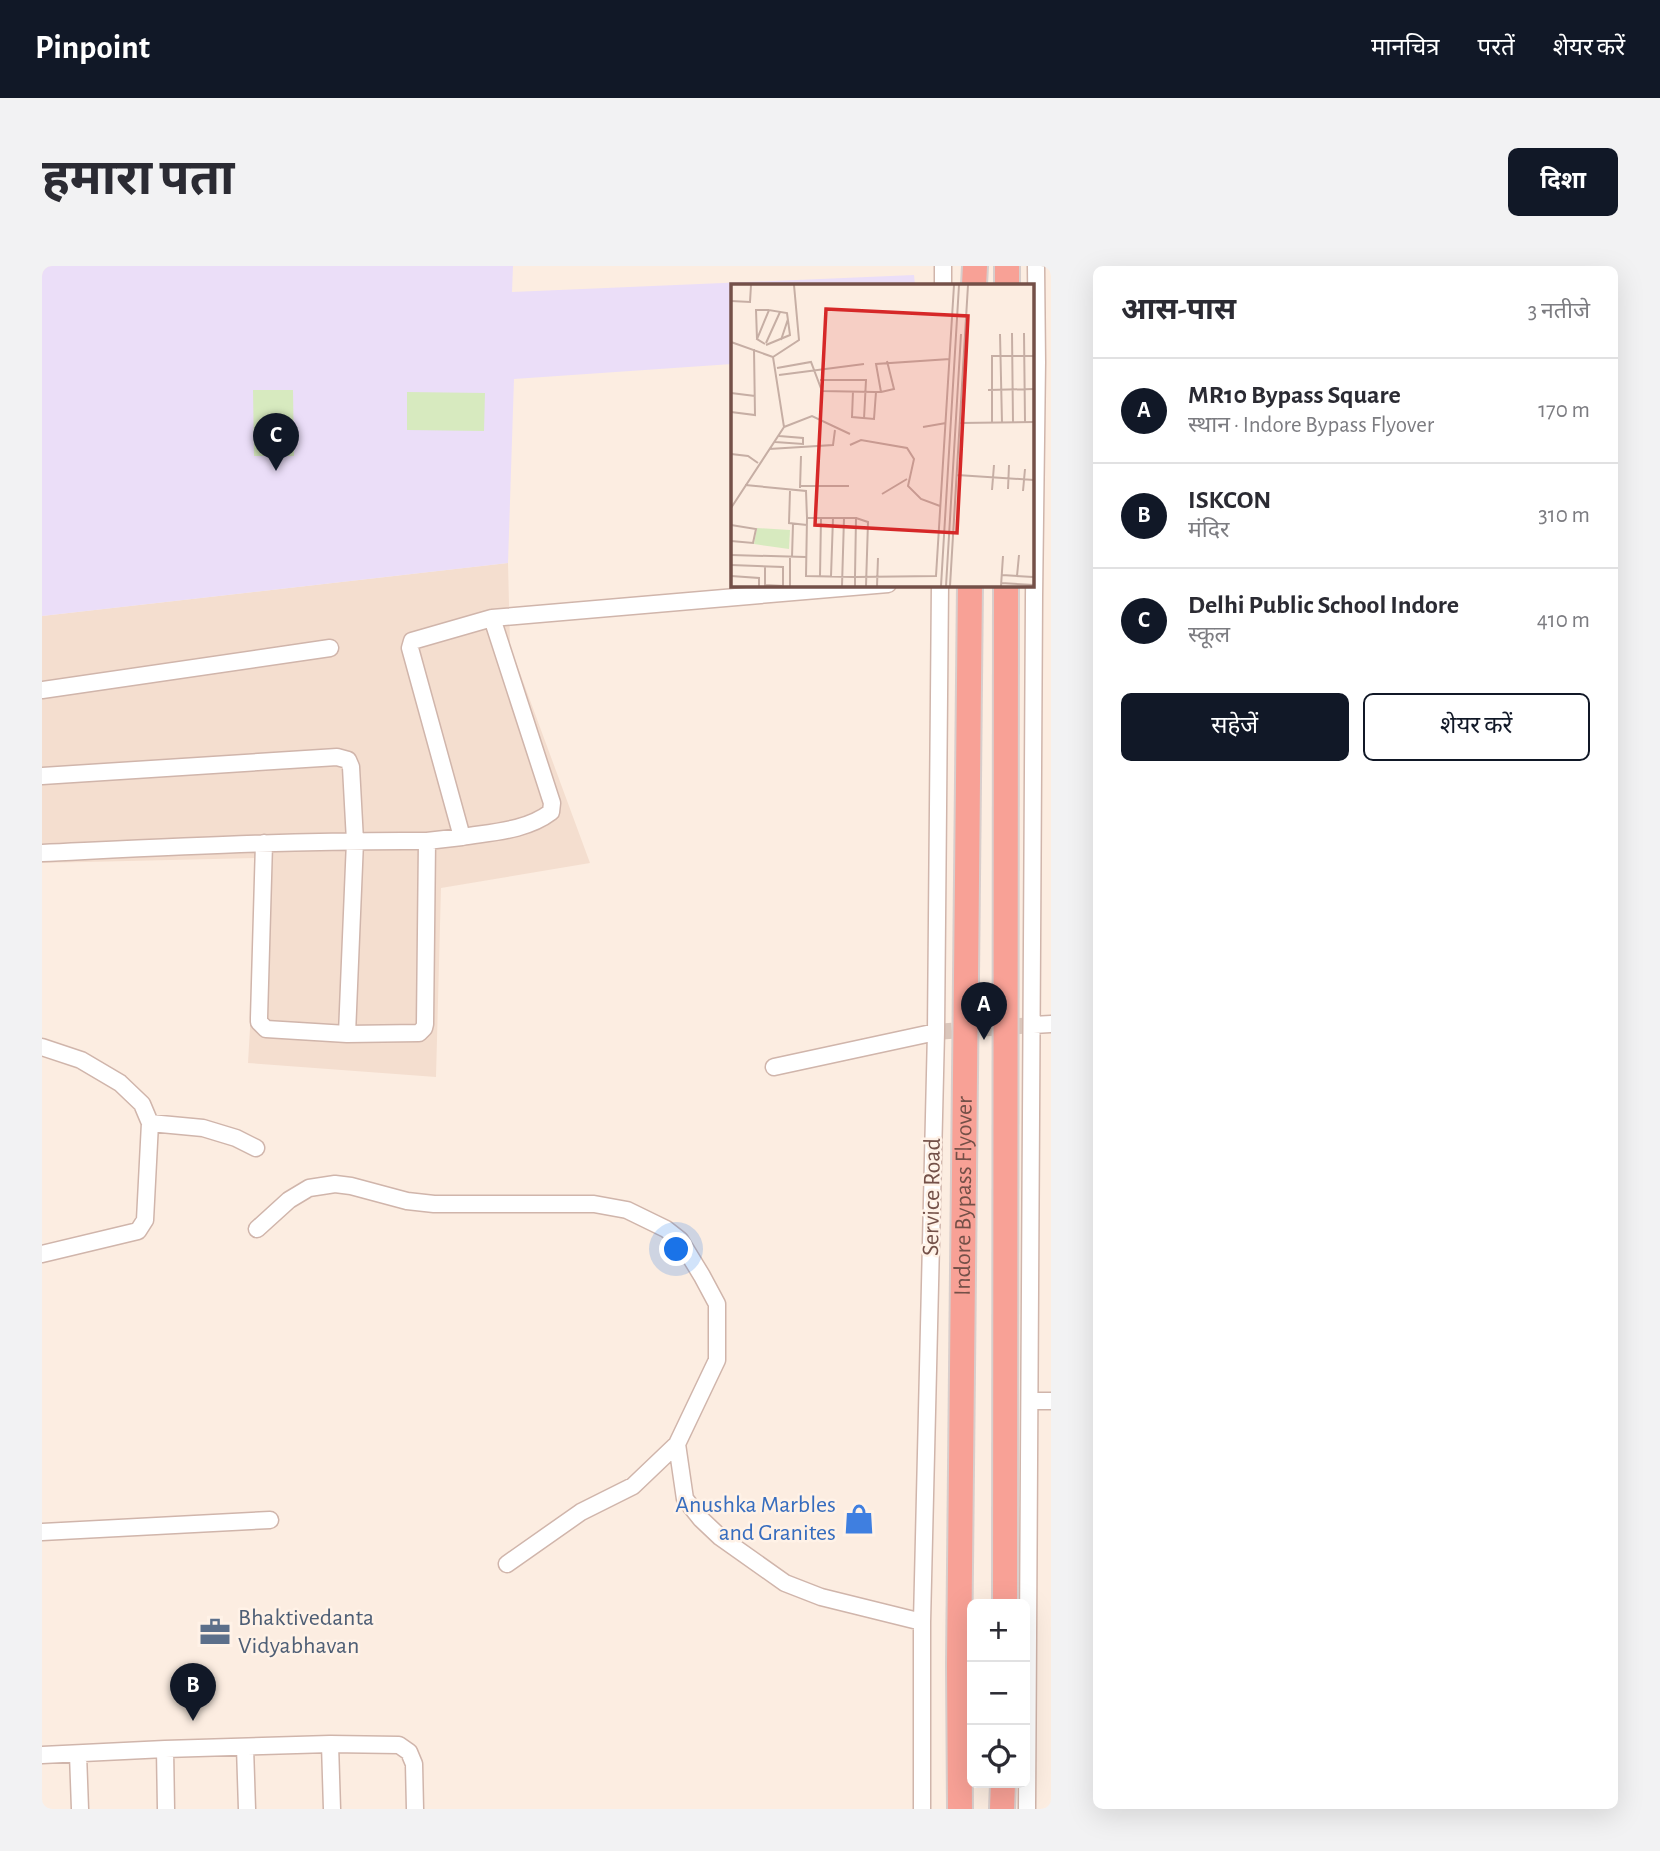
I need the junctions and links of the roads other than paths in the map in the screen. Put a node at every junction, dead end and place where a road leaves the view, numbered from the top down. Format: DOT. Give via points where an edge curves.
graph roads {
  1 [pos="943,266"];
  2 [pos="975,266"];
  3 [pos="1007,266"];
  4 [pos="1036,266"];
  5 [pos="943,284"];
  6 [pos="974,284"];
  7 [pos="1007,284"];
  8 [pos="865,586"];
  9 [pos="940,586"];
  10 [pos="970,586"];
  11 [pos="1006,586"];
  12 [pos="492,618"];
  13 [pos="330,648"];
  14 [pos="42,690"];
  15 [pos="42,776"];
  16 [pos="461,837"];
  17 [pos="355,841"];
  18 [pos="427,841"];
  19 [pos="264,843"];
  20 [pos="42,853"];
  21 [pos="1051,1024"];
  22 [pos="1033,1025"];
  23 [pos="936,1032"];
  24 [pos="347,1034"];
  25 [pos="42,1047"];
  26 [pos="774,1067"];
  27 [pos="149,1123"];
  28 [pos="256,1148"];
  29 [pos="257,1228"];
  30 [pos="42,1254"];
  31 [pos="1030,1401"];
  32 [pos="1051,1401"];
  33 [pos="677,1444"];
  34 [pos="271,1520"];
  35 [pos="42,1532"];
  36 [pos="507,1564"];
  37 [pos="1005,1599"];
  38 [pos="922,1622"];
  39 [pos="330,1744"];
  40 [pos="245,1746"];
  41 [pos="165,1749"];
  42 [pos="78,1754"];
  43 [pos="42,1755"];
  44 [pos="1003,1788"];
  45 [pos="80,1809"];
  46 [pos="166,1809"];
  47 [pos="247,1809"];
  48 [pos="332,1809"];
  49 [pos="415,1809"];
  50 [pos="922,1809"];
  51 [pos="960,1809"];
  52 [pos="1002,1809"];
  53 [pos="1027,1809"];
  1 -- 5 [label="street"];
  2 -- 6 [label="highway"];
  3 -- 7 [label="highway"];
  4 -- 22 [label="street"];
  8 -- 12 [label="street"];
  9 -- 23 [label="street, Service Road"];
  10 -- 51 [label="highway, Indore Bypass Flyover, bridge"];
  11 -- 37 [label="highway, Indore Bypass Flyover, bridge"];
  12 -- 16 [label="street" via="415,639 410,648"];
  12 -- 16 [label="street" via="551,812 525,827"];
  13 -- 14 [label="street"];
  15 -- 17 [label="street" via="343,758 351,767"];
  16 -- 18 [label="street"];
  17 -- 18 [label="street"];
  17 -- 19 [label="street"];
  17 -- 24 [label="street"];
  18 -- 24 [label="street" via="424,1028 419,1033"];
  19 -- 20 [label="street"];
  19 -- 24 [label="street" via="259,1022 266,1029"];
  21 -- 22 [label="street"];
  22 -- 31 [label="street"];
  23 -- 26 [label="street"];
  23 -- 38 [label="street, Service Road"];
  25 -- 27 [label="street" via="81,1060 120,1083 142,1104"];
  27 -- 28 [label="street" via="203,1128"];
  27 -- 30 [label="street" via="145,1220 138,1231"];
  29 -- 33 [label="street" via="309,1188 335,1184 434,1205 594,1204 627,1210 666,1229 680,1240 717,1304 717,1360"];
  31 -- 32 [label="street"];
  31 -- 53 [label="street"];
  33 -- 36 [label="street" via="633,1486 581,1512"];
  33 -- 38 [label="street" via="685,1499 720,1537 785,1583 821,1597"];
  34 -- 35 [label="street"];
  38 -- 50 [label="street, Service Road"];
  39 -- 40 [label="street"];
  39 -- 48 [label="street"];
  39 -- 49 [label="street" via="399,1745 409,1752 414,1763"];
  40 -- 41 [label="street"];
  40 -- 47 [label="street"];
  41 -- 42 [label="street"];
  41 -- 46 [label="street"];
  42 -- 43 [label="street"];
  42 -- 45 [label="street"];
  44 -- 52 [label="highway"];
}
